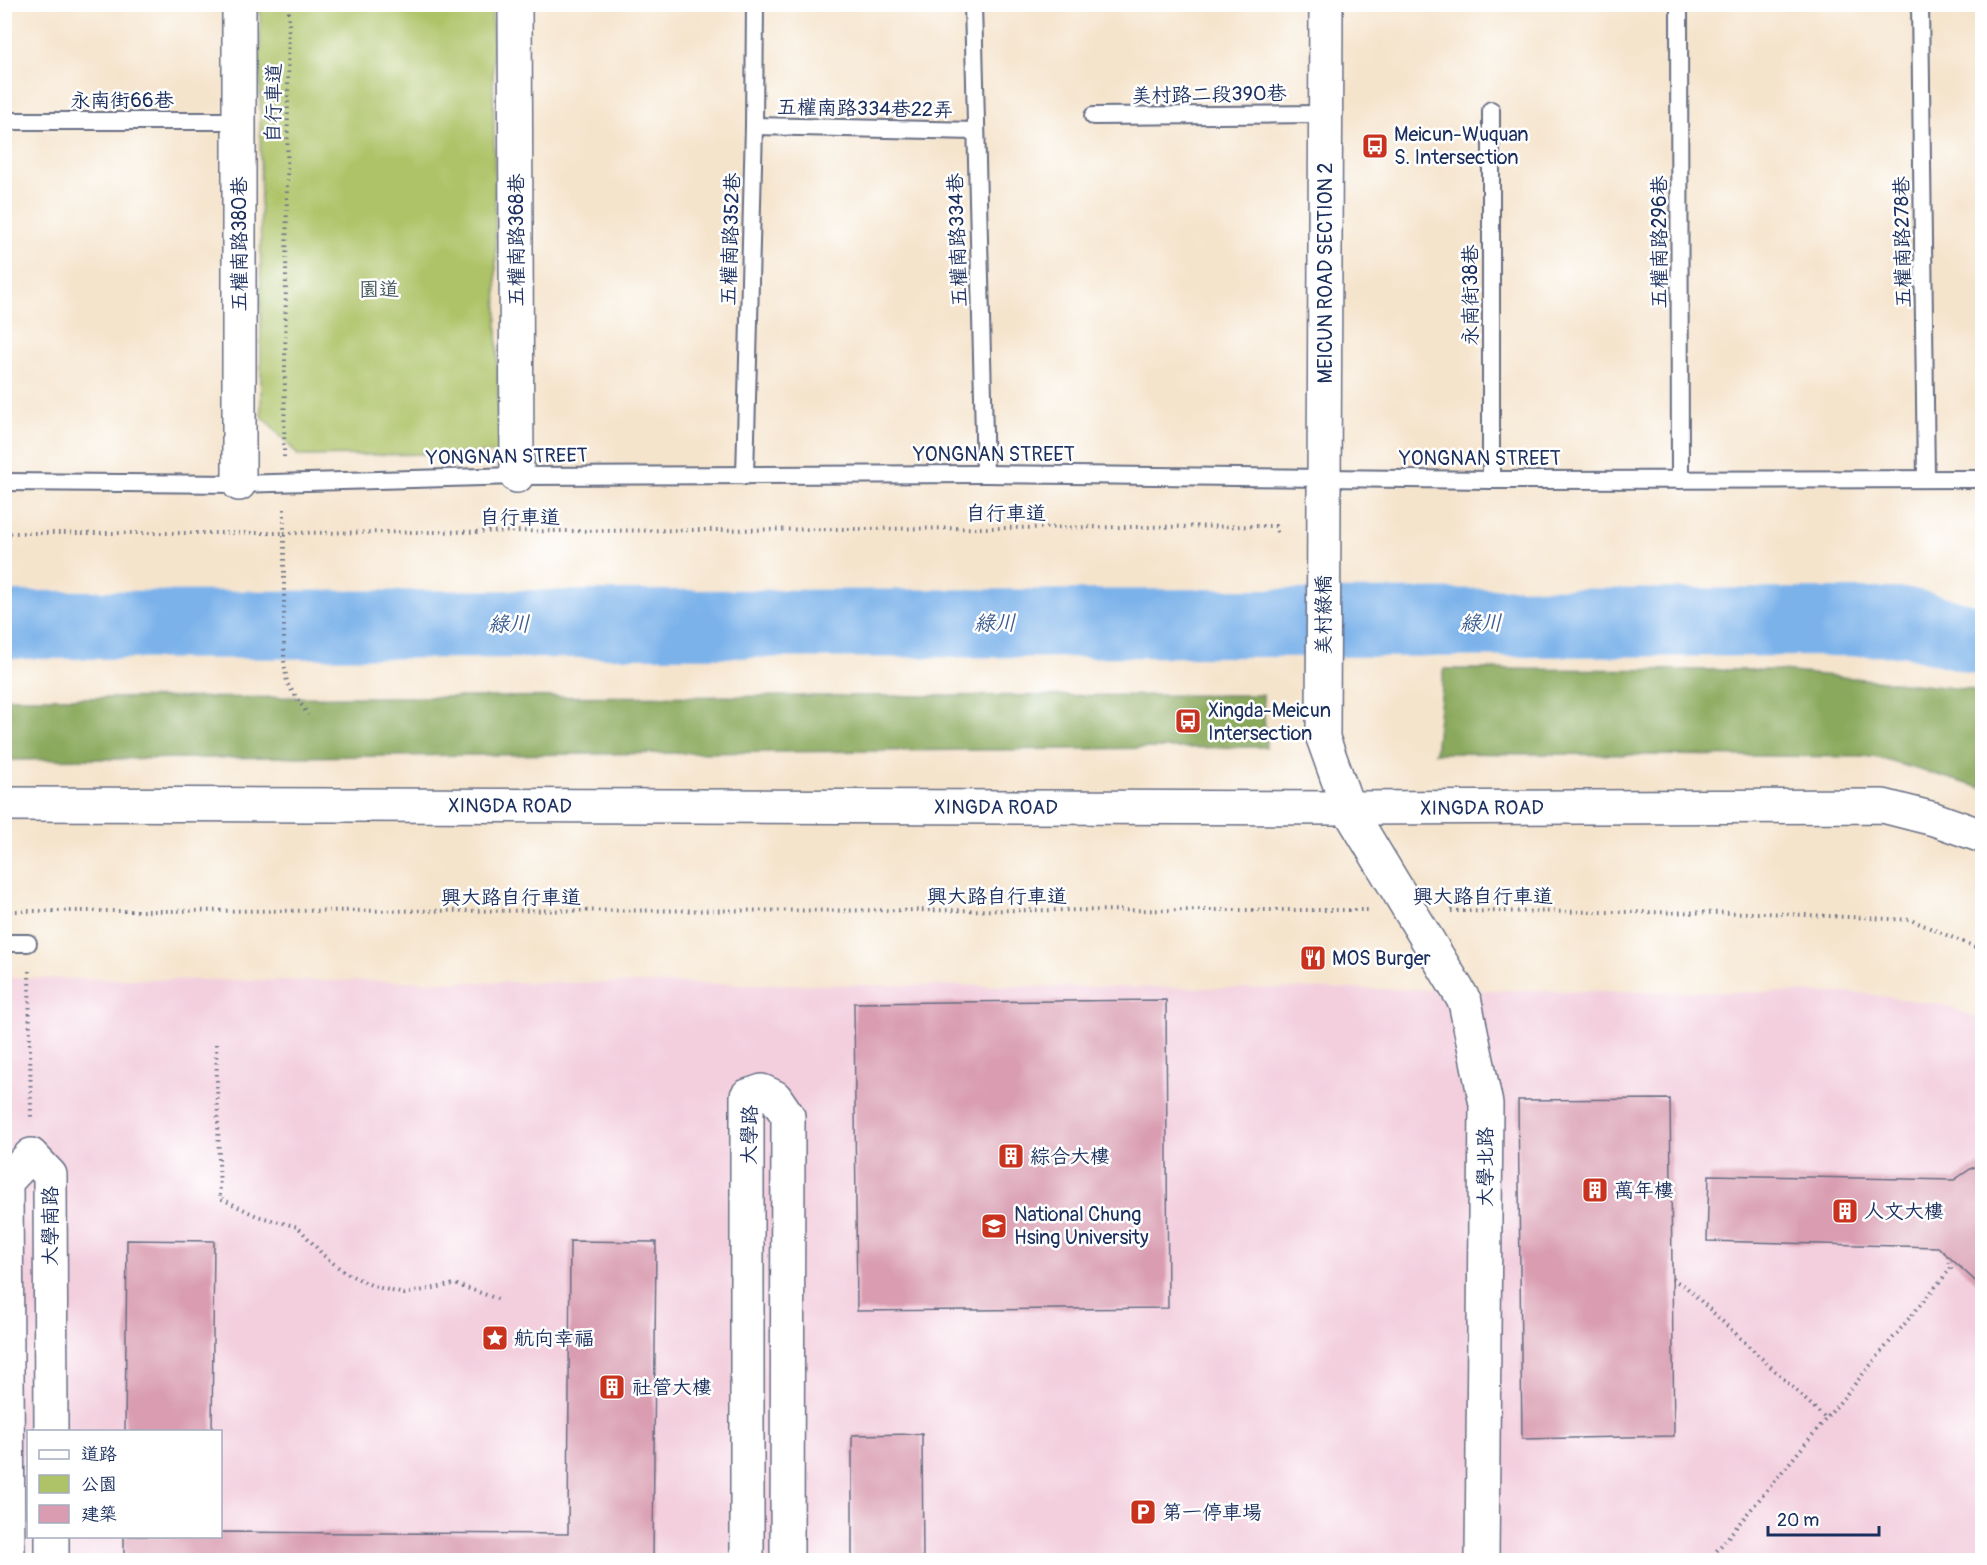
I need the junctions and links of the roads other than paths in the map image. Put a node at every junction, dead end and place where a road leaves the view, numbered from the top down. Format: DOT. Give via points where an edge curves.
graph roads {
  1 [pos="239,4"];
  2 [pos="515,4"];
  3 [pos="755,4"];
  4 [pos="973,4"];
  5 [pos="1326,4"];
  6 [pos="1679,4"];
  7 [pos="1920,4"];
  8 [pos="1491,110"];
  9 [pos="1325,114"];
  10 [pos="1093,116"];
  11 [pos="4,121"];
  12 [pos="239,121"];
  13 [pos="754,126"];
  14 [pos="975,131"];
  15 [pos="985,474"];
  16 [pos="517,476"];
  17 [pos="745,476"];
  18 [pos="1325,478"];
  19 [pos="1926,479"];
  20 [pos="1983,479"];
  21 [pos="1491,480"];
  22 [pos="1680,480"];
  23 [pos="4,482"];
  24 [pos="239,484"];
  25 [pos="1323,541"];
  26 [pos="4,804"];
  27 [pos="1348,808"];
  28 [pos="1983,836"];
  29 [pos="4,943"];
  30 [pos="28,943"];
  31 [pos="51,1430"];
  32 [pos="52,1538"];
  33 [pos="8,1560"];
  34 [pos="52,1560"];
  35 [pos="747,1560"];
  36 [pos="788,1560"];
  37 [pos="1482,1560"];
  1 -- 12 [label="street, 五權南路380巷"];
  2 -- 16 [label="street, 五權南路368巷"];
  3 -- 13 [label="lane, 五權南路352巷"];
  4 -- 14 [label="lane, 五權南路334巷"];
  5 -- 9 [label="street, MEICUN ROAD SECTION 2"];
  6 -- 22 [label="lane, 五權南路296巷"];
  7 -- 19 [label="lane, 五權南路278巷"];
  8 -- 21 [label="lane, 永南街38巷"];
  9 -- 10 [label="lane, 美村路二段390巷"];
  9 -- 18 [label="street, MEICUN ROAD SECTION 2"];
  11 -- 12 [label="lane, 永南街66巷"];
  12 -- 24 [label="street, 五權南路380巷"];
  13 -- 14 [label="lane, 五權南路334巷22弄"];
  13 -- 17 [label="lane, 五權南路352巷"];
  14 -- 15 [label="lane, 五權南路334巷"];
  15 -- 17 [label="lane, YONGNAN STREET"];
  15 -- 18 [label="lane, YONGNAN STREET"];
  16 -- 17 [label="lane, YONGNAN STREET"];
  16 -- 24 [label="lane, YONGNAN STREET"];
  18 -- 21 [label="lane, YONGNAN STREET"];
  18 -- 25 [label="street, MEICUN ROAD SECTION 2"];
  19 -- 20 [label="lane, YONGNAN STREET"];
  19 -- 22 [label="lane, YONGNAN STREET"];
  21 -- 22 [label="lane, YONGNAN STREET"];
  23 -- 24 [label="lane, YONGNAN STREET"];
  25 -- 27 [label="street, 美村綠橋" via="1323,738"];
  26 -- 27 [label="street, XINGDA ROAD"];
  27 -- 28 [label="street, XINGDA ROAD" via="1883,806"];
  27 -- 37 [label="street, 大學北路" via="1465,1002 1486,1104"];
  29 -- 30 [label="lane"];
  31 -- 33 [label="street, 大學南路" via="50,1175 22,1155 6,1182"];
  32 -- 34 [label="street"];
  35 -- 36 [label="street, 大學路" via="747,1096 762,1091 775,1097 788,1116"];
}
